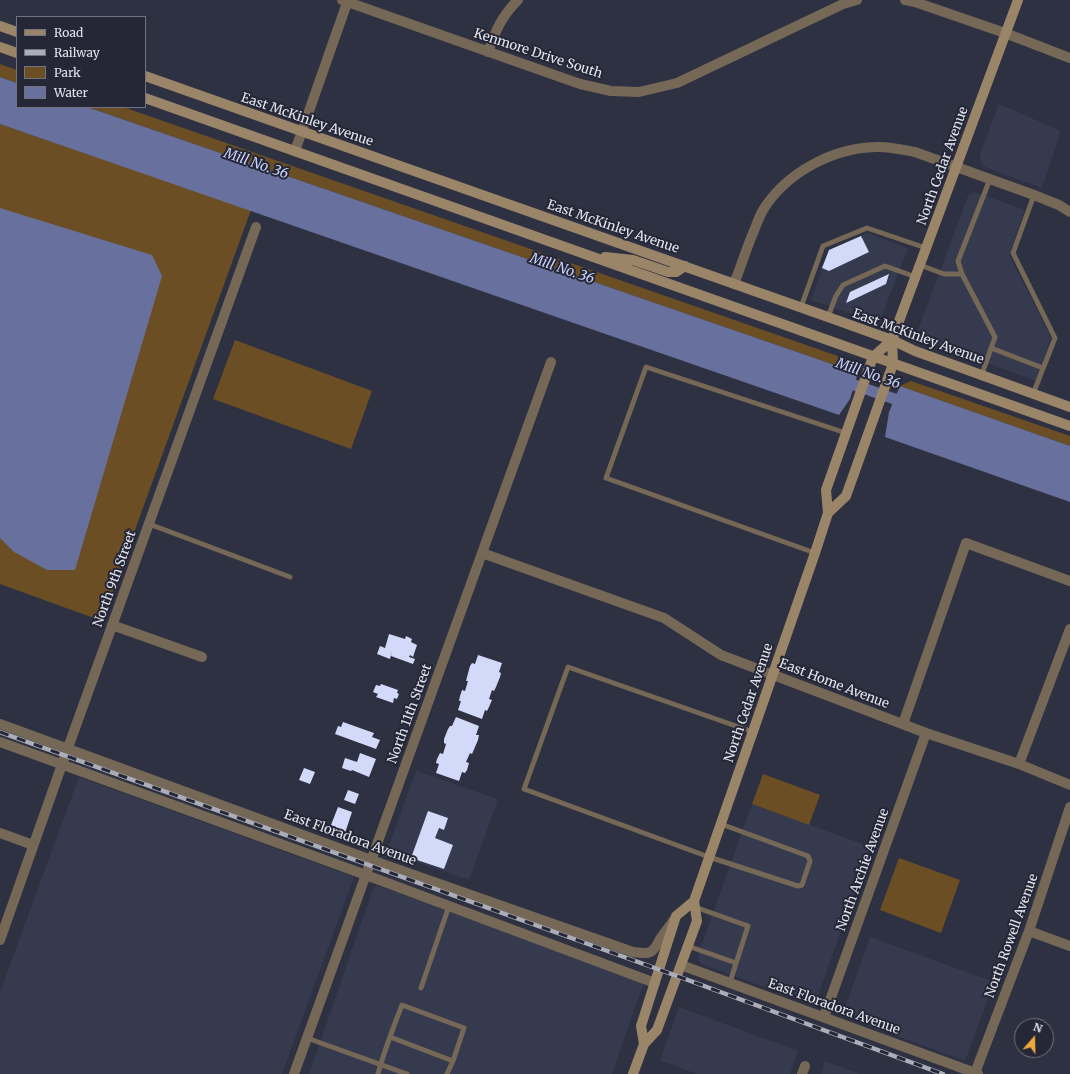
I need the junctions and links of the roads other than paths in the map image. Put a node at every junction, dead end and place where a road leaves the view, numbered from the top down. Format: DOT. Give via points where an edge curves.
graph roads {
  1 [pos="518,0"];
  2 [pos="857,0"];
  3 [pos="905,0"];
  4 [pos="1018,0"];
  5 [pos="346,1"];
  6 [pos="0,26"];
  7 [pos="16,32"];
  8 [pos="1005,33"];
  9 [pos="0,48"];
  10 [pos="488,52"];
  11 [pos="16,53"];
  12 [pos="1070,58"];
  13 [pos="146,76"];
  14 [pos="146,98"];
  15 [pos="302,132"];
  16 [pos="295,151"];
  17 [pos="956,167"];
  18 [pos="990,179"];
  19 [pos="1034,195"];
  20 [pos="1070,212"];
  21 [pos="256,227"];
  22 [pos="926,248"];
  23 [pos="591,256"];
  24 [pos="920,265"];
  25 [pos="685,266"];
  26 [pos="962,274"];
  27 [pos="916,277"];
  28 [pos="734,284"];
  29 [pos="801,308"];
  30 [pos="828,317"];
  31 [pos="892,340"];
  32 [pos="991,348"];
  33 [pos="873,357"];
  34 [pos="551,362"];
  35 [pos="893,364"];
  36 [pos="1043,368"];
  37 [pos="982,374"];
  38 [pos="1033,394"];
  39 [pos="1070,407"];
  40 [pos="1070,426"];
  41 [pos="846,433"];
  42 [pos="828,513"];
  43 [pos="149,524"];
  44 [pos="482,553"];
  45 [pos="815,553"];
  46 [pos="290,577"];
  47 [pos="1070,582"];
  48 [pos="112,625"];
  49 [pos="1070,629"];
  50 [pos="202,657"];
  51 [pos="773,675"];
  52 [pos="0,724"];
  53 [pos="902,724"];
  54 [pos="753,732"];
  55 [pos="926,733"];
  56 [pos="0,742"];
  57 [pos="67,749"];
  58 [pos="62,764"];
  59 [pos="1019,764"];
  60 [pos="1070,785"];
  61 [pos="1070,807"];
  62 [pos="721,824"];
  63 [pos="0,833"];
  64 [pos="34,845"];
  65 [pos="710,857"];
  66 [pos="371,860"];
  67 [pos="366,875"];
  68 [pos="695,904"];
  69 [pos="449,906"];
  70 [pos="676,916"];
  71 [pos="1029,931"];
  72 [pos="0,940"];
  73 [pos="688,946"];
  74 [pos="1070,946"];
  75 [pos="736,963"];
  76 [pos="681,964"];
  77 [pos="730,982"];
  78 [pos="655,983"];
  79 [pos="421,988"];
  80 [pos="824,1017"];
  81 [pos="390,1037"];
  82 [pos="307,1038"];
  83 [pos="644,1044"];
  84 [pos="453,1061"];
  85 [pos="380,1064"];
  86 [pos="976,1073"];
  87 [pos="294,1074"];
  88 [pos="378,1074"];
  89 [pos="407,1074"];
  90 [pos="447,1074"];
  91 [pos="633,1074"];
  1 -- 10 [label="street" via="507,11 496,29"];
  2 -- 10 [label="street, Kenmore Drive South" via="843,4 677,83 639,92 611,91 580,84"];
  3 -- 8 [label="street"];
  4 -- 8 [label="main road, North Cedar Avenue"];
  5 -- 10 [label="street, Kenmore Drive South"];
  5 -- 15 [label="street"];
  6 -- 7 [label="main road"];
  8 -- 12 [label="street"];
  8 -- 17 [label="main road, North Cedar Avenue"];
  9 -- 11 [label="main road"];
  13 -- 15 [label="main road, East McKinley Avenue"];
  14 -- 16 [label="main road"];
  15 -- 16 [label="street"];
  15 -- 25 [label="main road, East McKinley Avenue"];
  16 -- 23 [label="main road"];
  17 -- 18 [label="street"];
  17 -- 22 [label="main road, North Cedar Avenue"];
  17 -- 28 [label="street" via="915,152 876,147 841,153 808,167 784,185 763,210"];
  18 -- 19 [label="street"];
  18 -- 26 [label="lane" via="958,261"];
  19 -- 20 [label="street"];
  19 -- 36 [label="lane" via="1013,253 1055,338"];
  21 -- 43 [label="street, North 9th Street"];
  22 -- 24 [label="main road, North Cedar Avenue"];
  22 -- 29 [label="lane" via="867,228 823,246"];
  23 -- 25 [label="main road" via="633,260 668,272 676,272"];
  23 -- 33 [label="main road"];
  24 -- 26 [label="lane" via="944,274"];
  24 -- 27 [label="main road, North Cedar Avenue"];
  25 -- 28 [label="main road, East McKinley Avenue"];
  26 -- 32 [label="lane" via="995,337"];
  27 -- 30 [label="lane" via="885,266 843,285"];
  27 -- 31 [label="main road, North Cedar Avenue"];
  28 -- 29 [label="main road, East McKinley Avenue"];
  29 -- 30 [label="main road, East McKinley Avenue"];
  30 -- 31 [label="main road, East McKinley Avenue"];
  31 -- 33 [label="main road, North Cedar Avenue"];
  31 -- 35 [label="main road, North Cedar Avenue"];
  31 -- 37 [label="main road, East McKinley Avenue" via="914,351"];
  32 -- 36 [label="lane"];
  32 -- 37 [label="lane"];
  33 -- 35 [label="main road"];
  33 -- 41 [label="main road, North Cedar Avenue"];
  34 -- 44 [label="street, North 11th Street"];
  35 -- 40 [label="main road"];
  35 -- 42 [label="main road, North Cedar Avenue" via="846,496"];
  36 -- 38 [label="lane"];
  37 -- 38 [label="main road, East McKinley Avenue"];
  38 -- 39 [label="main road, East McKinley Avenue"];
  41 -- 42 [label="main road, North Cedar Avenue" via="826,490"];
  41 -- 45 [label="lane" via="646,367 606,478"];
  42 -- 45 [label="main road, North Cedar Avenue"];
  43 -- 46 [label="lane"];
  43 -- 48 [label="street, North 9th Street"];
  44 -- 51 [label="street, East Home Avenue" via="664,618 721,655"];
  44 -- 66 [label="street, North 11th Street"];
  45 -- 51 [label="main road, North Cedar Avenue"];
  47 -- 53 [label="street" via="966,543"];
  48 -- 50 [label="street"];
  48 -- 57 [label="street, North 9th Street"];
  49 -- 59 [label="street"];
  51 -- 53 [label="street, East Home Avenue"];
  51 -- 54 [label="main road, North Cedar Avenue"];
  52 -- 57 [label="street, East Floradora Avenue"];
  53 -- 55 [label="street, East Home Avenue"];
  54 -- 62 [label="main road, North Cedar Avenue"];
  54 -- 65 [label="lane" via="568,667 524,790"];
  55 -- 59 [label="street, East Home Avenue"];
  55 -- 80 [label="street, North Archie Avenue"];
  56 -- 58 [label="street"];
  57 -- 58 [label="street, North 9th Street"];
  57 -- 66 [label="street, East Floradora Avenue"];
  58 -- 64 [label="street, North 9th Street"];
  58 -- 67 [label="street"];
  59 -- 60 [label="street, East Home Avenue"];
  61 -- 71 [label="street, North Rowell Avenue"];
  62 -- 65 [label="main road, North Cedar Avenue"];
  62 -- 65 [label="lane" via="808,856 810,861 802,885 798,886"];
  63 -- 64 [label="street"];
  64 -- 72 [label="street, North 9th Street"];
  65 -- 68 [label="main road, North Cedar Avenue"];
  66 -- 67 [label="street, North 11th Street"];
  66 -- 70 [label="street, East Floradora Avenue" via="633,952 651,952 657,947"];
  67 -- 69 [label="street"];
  67 -- 82 [label="street, North 11th Street"];
  68 -- 70 [label="main road"];
  68 -- 73 [label="main road, North Cedar Avenue" via="697,921"];
  68 -- 75 [label="lane" via="748,926"];
  69 -- 78 [label="street"];
  69 -- 79 [label="lane"];
  70 -- 78 [label="main road, North Cedar Avenue"];
  71 -- 74 [label="street"];
  71 -- 86 [label="street, North Rowell Avenue"];
  73 -- 75 [label="lane"];
  73 -- 76 [label="main road, North Cedar Avenue"];
  75 -- 77 [label="lane"];
  76 -- 77 [label="street, East Floradora Avenue"];
  76 -- 83 [label="main road, North Cedar Avenue" via="657,1030"];
  77 -- 80 [label="street, East Floradora Avenue"];
  78 -- 83 [label="main road, North Cedar Avenue" via="641,1026"];
  80 -- 86 [label="street, East Floradora Avenue"];
  81 -- 84 [label="lane"];
  81 -- 84 [label="lane" via="402,1005 464,1028"];
  81 -- 85 [label="lane"];
  82 -- 85 [label="lane"];
  82 -- 87 [label="street, North 11th Street"];
  83 -- 91 [label="main road, North Cedar Avenue"];
  84 -- 90 [label="lane"];
  85 -- 88 [label="lane"];
  85 -- 89 [label="lane"];
}
